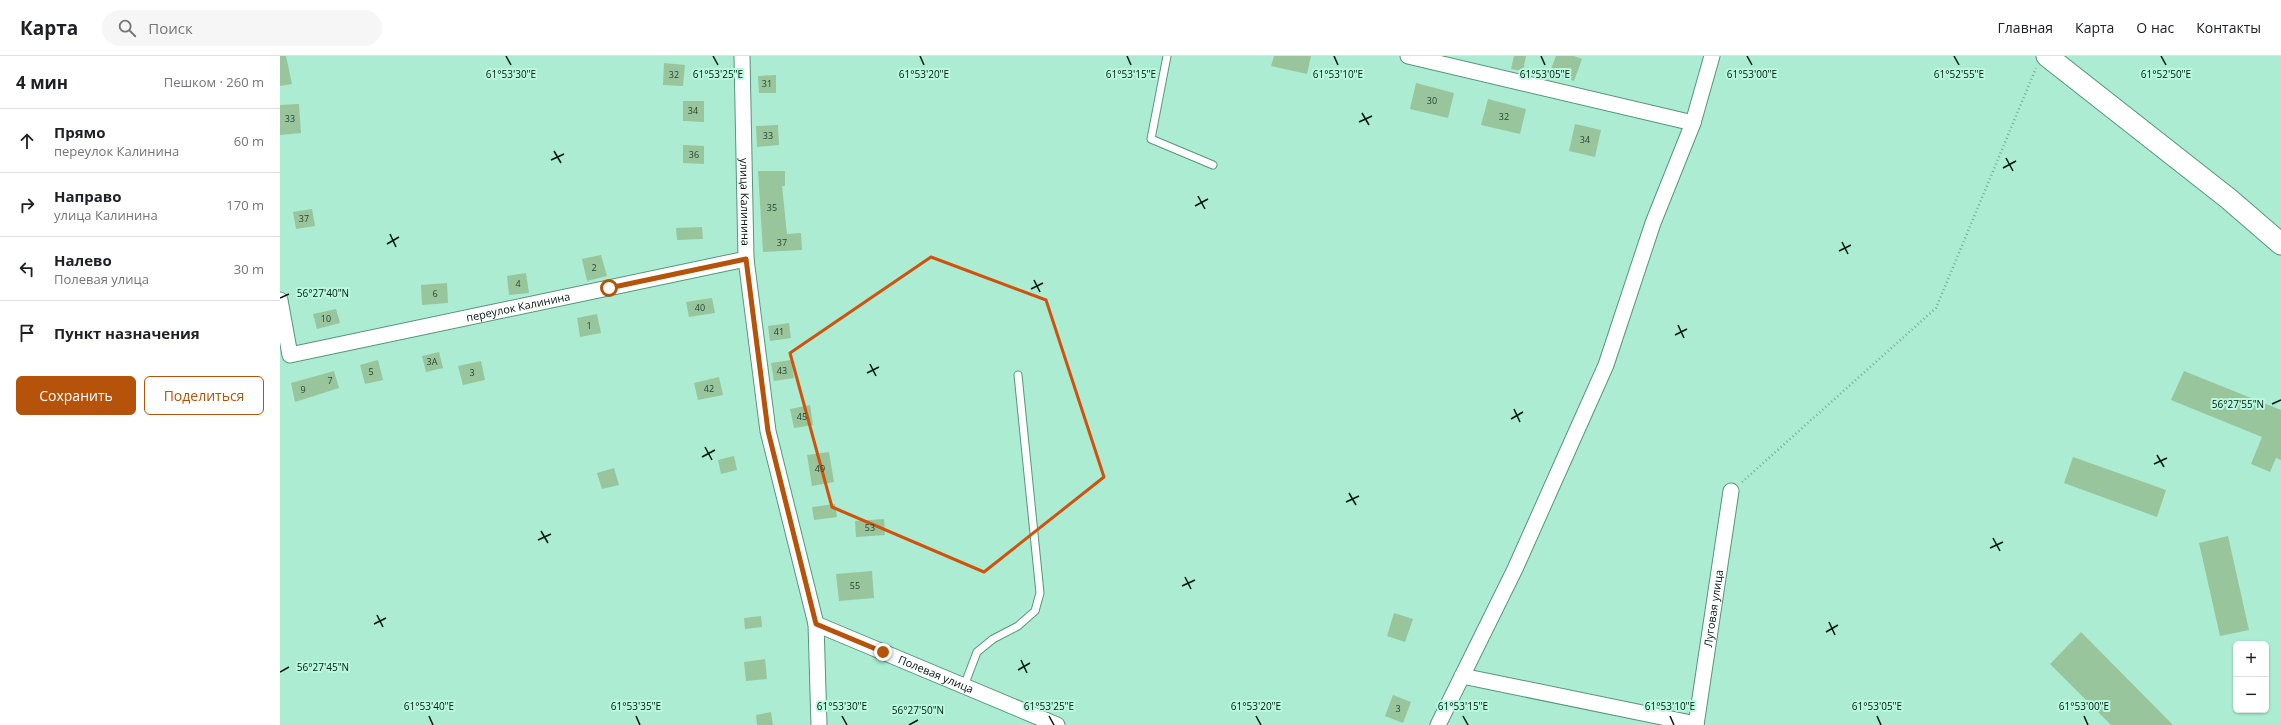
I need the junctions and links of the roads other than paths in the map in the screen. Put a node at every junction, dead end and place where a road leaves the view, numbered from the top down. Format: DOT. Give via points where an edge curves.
graph roads {
  1 [pos="742,56"];
  2 [pos="1167,56"];
  3 [pos="1408,56"];
  4 [pos="1712,56"];
  5 [pos="2042,60"];
  6 [pos="1693,123"];
  7 [pos="1213,165"];
  8 [pos="2281,244"];
  9 [pos="746,259"];
  10 [pos="280,300"];
  11 [pos="1018,376"];
  12 [pos="1731,491"];
  13 [pos="816,624"];
  14 [pos="1462,676"];
  15 [pos="964,686"];
  16 [pos="819,725"];
  17 [pos="1057,725"];
  18 [pos="1438,725"];
  19 [pos="1696,725"];
  1 -- 9 [label="street, улица Калинина"];
  2 -- 7 [label="lane" via="1151,139"];
  3 -- 6 [label="street"];
  4 -- 6 [label="street"];
  5 -- 8 [label="street" via="2229,199"];
  6 -- 14 [label="street" via="1653,223 1606,365 1515,569"];
  9 -- 10 [label="street, переулок Калинина" via="290,355"];
  9 -- 13 [label="street, улица Калинина" via="768,431"];
  11 -- 15 [label="lane" via="1040,592 1035,611 1018,626 993,638 977,652"];
  12 -- 19 [label="street, Луговая улица"];
  13 -- 15 [label="street, Полевая улица"];
  13 -- 16 [label="street, улица Калинина"];
  14 -- 18 [label="street"];
  14 -- 19 [label="street"];
  15 -- 17 [label="street, Полевая улица"];
}
